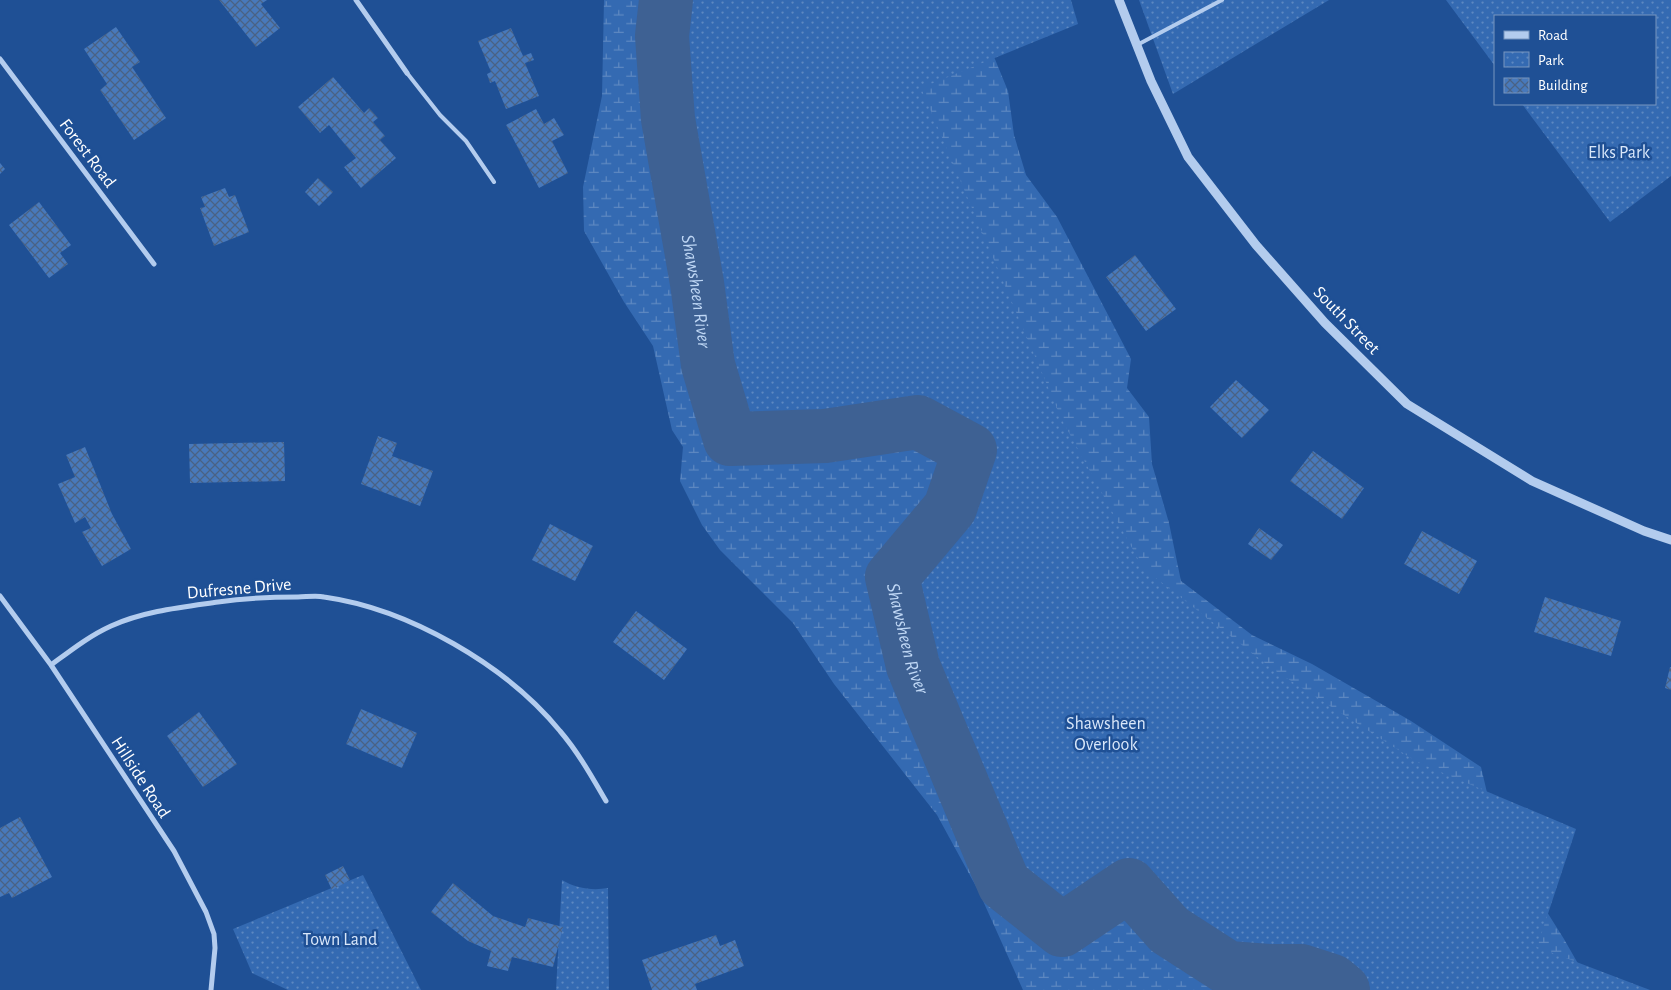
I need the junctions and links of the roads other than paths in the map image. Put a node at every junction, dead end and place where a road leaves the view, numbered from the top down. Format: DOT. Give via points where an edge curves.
graph roads {
  1 [pos="356,0"];
  2 [pos="1119,0"];
  3 [pos="1222,0"];
  4 [pos="1137,45"];
  5 [pos="0,59"];
  6 [pos="407,73"];
  7 [pos="494,182"];
  8 [pos="154,264"];
  9 [pos="1671,540"];
  10 [pos="0,596"];
  11 [pos="51,665"];
  12 [pos="606,800"];
  13 [pos="211,990"];
  1 -- 6 [label="street"];
  2 -- 4 [label="street, South Street"];
  3 -- 4 [label="lane"];
  4 -- 9 [label="street, South Street" via="1188,157 1256,244 1325,323 1407,404 1532,481"];
  5 -- 8 [label="street, Forest Road"];
  6 -- 7 [label="lane" via="440,115 466,141"];
  10 -- 11 [label="street, Hillside Road"];
  11 -- 12 [label="street, Dufresne Drive" via="112,626 178,608 255,597 323,596 359,604 403,619 455,644 518,689 571,745"];
  11 -- 13 [label="street, Hillside Road" via="174,851 206,912 216,948"];
}
